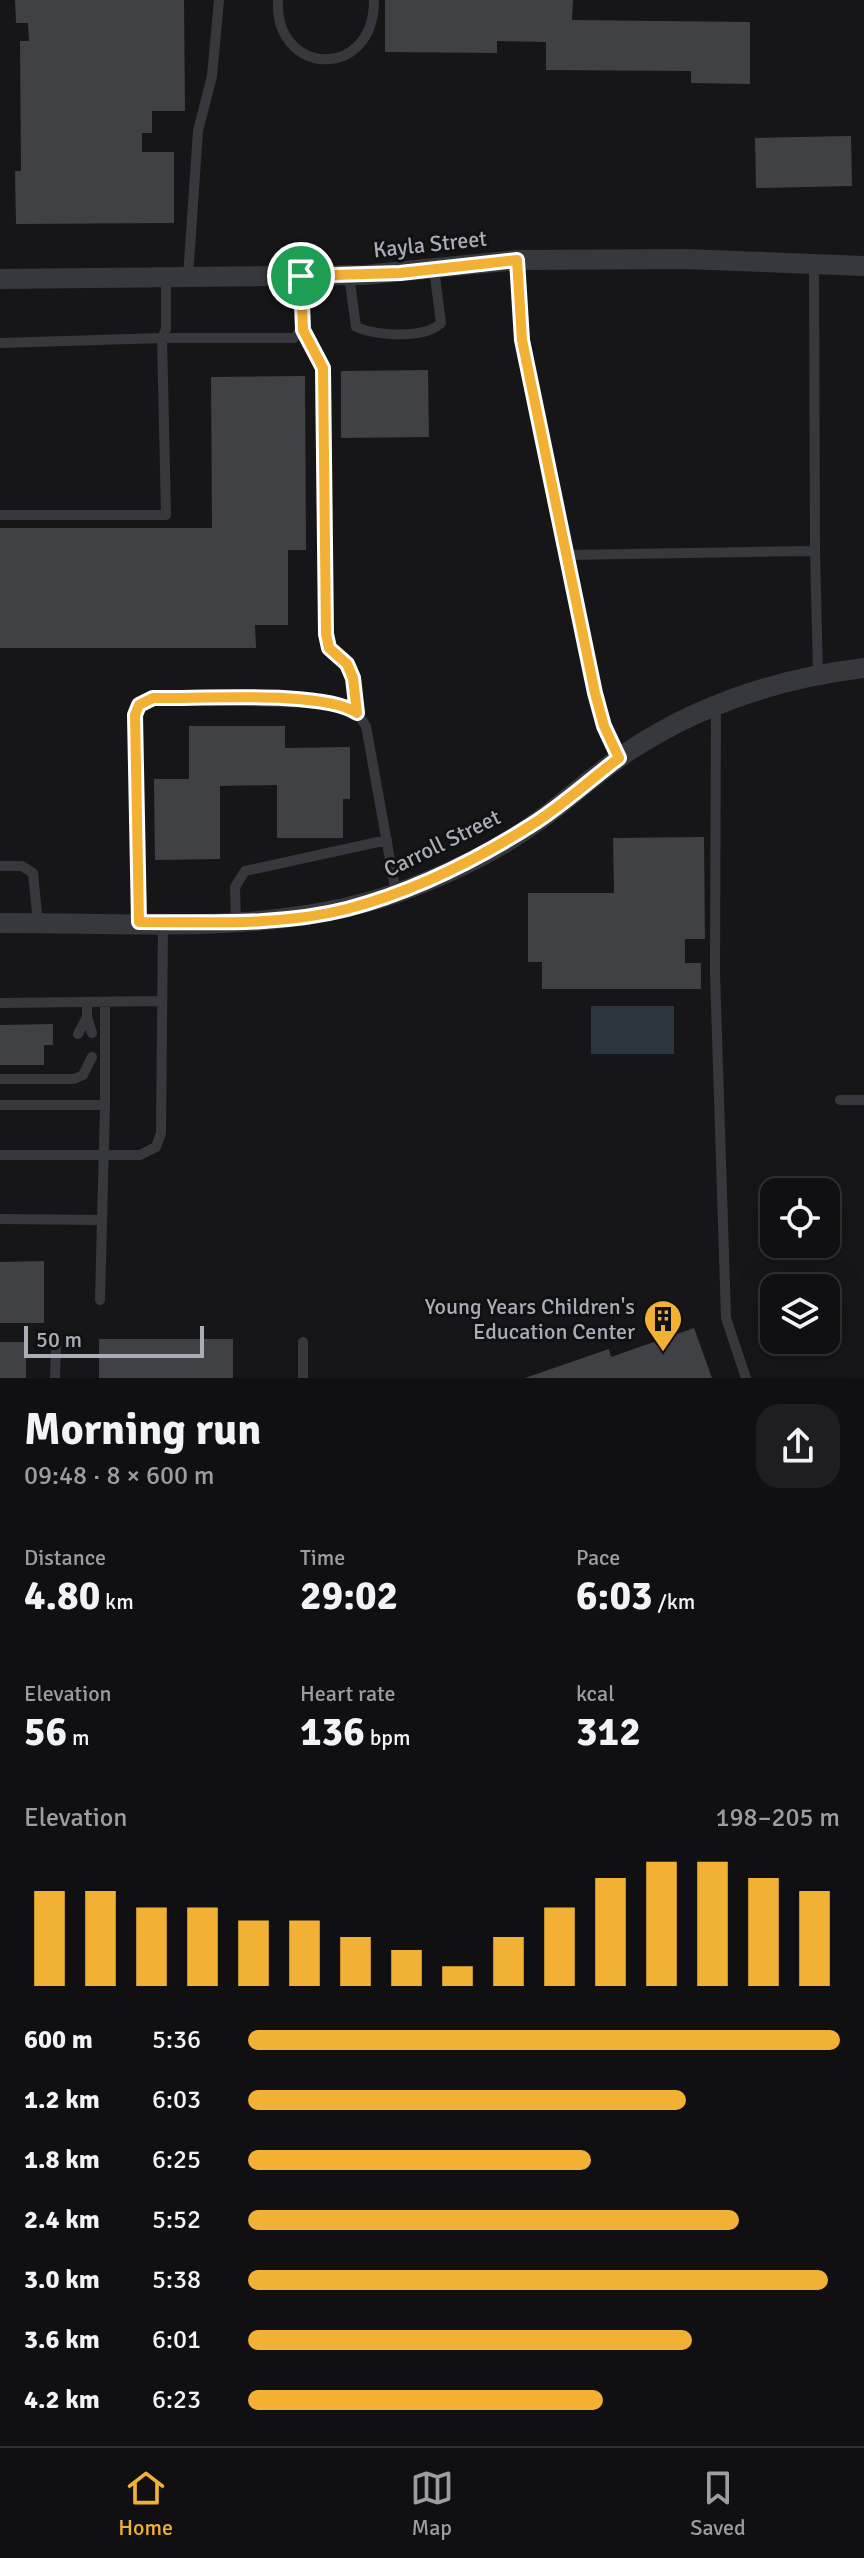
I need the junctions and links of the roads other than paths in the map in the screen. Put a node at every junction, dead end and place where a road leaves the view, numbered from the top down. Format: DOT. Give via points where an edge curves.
graph roads {
  1 [pos="219,0"];
  2 [pos="278,0"];
  3 [pos="374,0"];
  4 [pos="517,260"];
  5 [pos="814,265"];
  6 [pos="864,266"];
  7 [pos="434,269"];
  8 [pos="349,275"];
  9 [pos="301,276"];
  10 [pos="166,277"];
  11 [pos="188,277"];
  12 [pos="0,279"];
  13 [pos="303,330"];
  14 [pos="162,338"];
  15 [pos="0,343"];
  16 [pos="0,515"];
  17 [pos="815,551"];
  18 [pos="567,555"];
  19 [pos="864,668"];
  20 [pos="818,673"];
  21 [pos="716,705"];
  22 [pos="357,713"];
  23 [pos="619,758"];
  24 [pos="387,840"];
  25 [pos="0,866"];
  26 [pos="396,893"];
  27 [pos="236,921"];
  28 [pos="139,922"];
  29 [pos="163,922"];
  30 [pos="0,923"];
  31 [pos="38,923"];
  32 [pos="162,1001"];
  33 [pos="87,1002"];
  34 [pos="105,1002"];
  35 [pos="0,1003"];
  36 [pos="87,1017"];
  37 [pos="92,1033"];
  38 [pos="78,1034"];
  39 [pos="77,1057"];
  40 [pos="92,1057"];
  41 [pos="85,1069"];
  42 [pos="0,1079"];
  43 [pos="840,1100"];
  44 [pos="864,1100"];
  45 [pos="0,1105"];
  46 [pos="105,1105"];
  47 [pos="0,1155"];
  48 [pos="104,1155"];
  49 [pos="0,1219"];
  50 [pos="101,1220"];
  51 [pos="100,1300"];
  52 [pos="303,1342"];
  53 [pos="56,1345"];
  54 [pos="55,1378"];
  55 [pos="303,1378"];
  56 [pos="746,1378"];
  1 -- 11 [label="lane" via="212,76 198,131"];
  2 -- 3 [label="lane" via="285,36 297,49 323,60 340,60 354,52 374,19"];
  4 -- 5 [label="street, Kayla Street"];
  4 -- 7 [label="street, Kayla Street"];
  4 -- 18 [label="lane" via="522,340"];
  5 -- 6 [label="street, Kayla Street"];
  5 -- 17 [label="lane"];
  7 -- 8 [label="street, Kayla Street"];
  7 -- 8 [label="lane" via="441,323 426,332 368,332 356,327"];
  8 -- 9 [label="street, Kayla Street"];
  9 -- 11 [label="street, Kayla Street"];
  9 -- 13 [label="lane"];
  10 -- 11 [label="street, Kayla Street"];
  10 -- 12 [label="street, Kayla Street"];
  10 -- 14 [label="lane"];
  13 -- 14 [label="lane" via="294,338"];
  13 -- 22 [label="lane" via="323,368 326,634 329,648 347,664 353,678"];
  14 -- 15 [label="lane"];
  14 -- 16 [label="lane" via="166,515"];
  17 -- 18 [label="lane"];
  17 -- 20 [label="lane"];
  18 -- 23 [label="lane" via="598,704"];
  19 -- 20 [label="street, Carroll Street"];
  20 -- 21 [label="street, Carroll Street"];
  21 -- 23 [label="street, Carroll Street"];
  21 -- 56 [label="lane" via="715,973 726,1318"];
  22 -- 24 [label="lane" via="366,726"];
  22 -- 28 [label="lane" via="344,704 311,701 153,698 139,705"];
  23 -- 26 [label="street, Carroll Street" via="540,820 479,857"];
  24 -- 26 [label="lane"];
  24 -- 27 [label="lane" via="245,871 235,887"];
  25 -- 31 [label="lane" via="22,866 33,873"];
  26 -- 27 [label="street, Carroll Street" via="323,913"];
  27 -- 29 [label="street, Carroll Street"];
  28 -- 29 [label="street, Carroll Street"];
  28 -- 31 [label="street, Carroll Street"];
  29 -- 32 [label="lane"];
  30 -- 31 [label="street, Carroll Street"];
  32 -- 34 [label="lane"];
  32 -- 48 [label="lane" via="161,1133 156,1147 140,1155"];
  33 -- 34 [label="lane"];
  33 -- 35 [label="lane"];
  33 -- 36 [label="lane"];
  34 -- 46 [label="lane"];
  36 -- 37 [label="lane"];
  36 -- 38 [label="lane"];
  39 -- 41 [label="lane"];
  40 -- 41 [label="lane"];
  41 -- 42 [label="lane" via="74,1079"];
  43 -- 44 [label="lane"];
  45 -- 46 [label="lane"];
  46 -- 48 [label="lane"];
  47 -- 48 [label="lane"];
  48 -- 50 [label="lane"];
  49 -- 50 [label="lane"];
  50 -- 51 [label="lane"];
  52 -- 55 [label="lane"];
  53 -- 54 [label="lane"];
}
